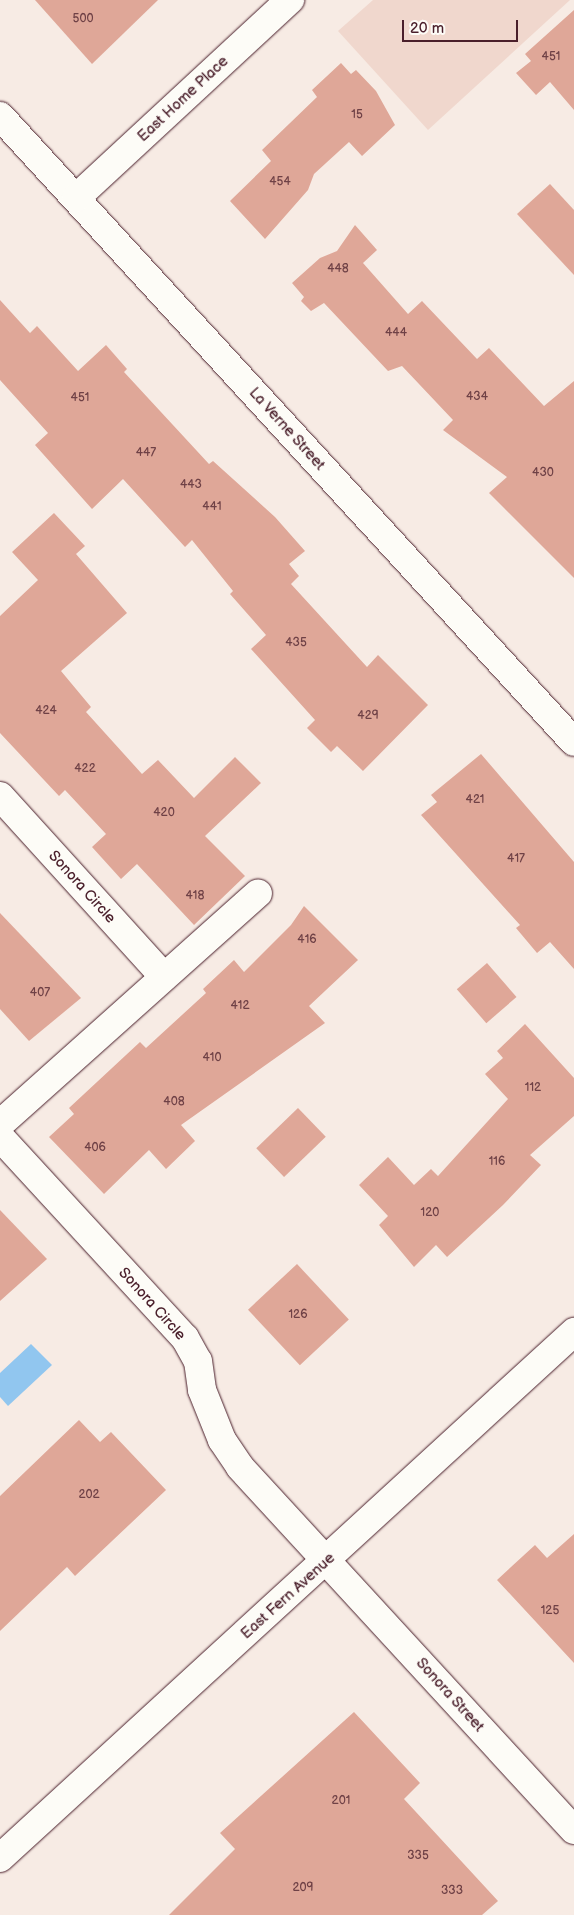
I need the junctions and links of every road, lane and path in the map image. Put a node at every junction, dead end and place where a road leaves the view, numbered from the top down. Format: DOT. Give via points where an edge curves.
graph roads {
  1 [pos="290,0"];
  2 [pos="0,116"];
  3 [pos="76,198"];
  4 [pos="574,742"];
  5 [pos="0,796"];
  6 [pos="258,893"];
  7 [pos="164,977"];
  8 [pos="0,1124"];
  9 [pos="0,1137"];
  10 [pos="574,1332"];
  11 [pos="327,1560"];
  12 [pos="574,1830"];
  13 [pos="0,1858"];
  1 -- 3 [label="street, East Home Place"];
  2 -- 3 [label="street, La Verne Street"];
  3 -- 4 [label="street, La Verne Street"];
  5 -- 7 [label="street, Sonora Circle"];
  6 -- 7 [label="street"];
  7 -- 8 [label="street"];
  9 -- 11 [label="street, Sonora Circle" via="185,1338 198,1361 202,1390 222,1440 240,1467"];
  10 -- 11 [label="street, East Fern Avenue"];
  11 -- 12 [label="street, Sonora Street"];
  11 -- 13 [label="street, East Fern Avenue"];
}
